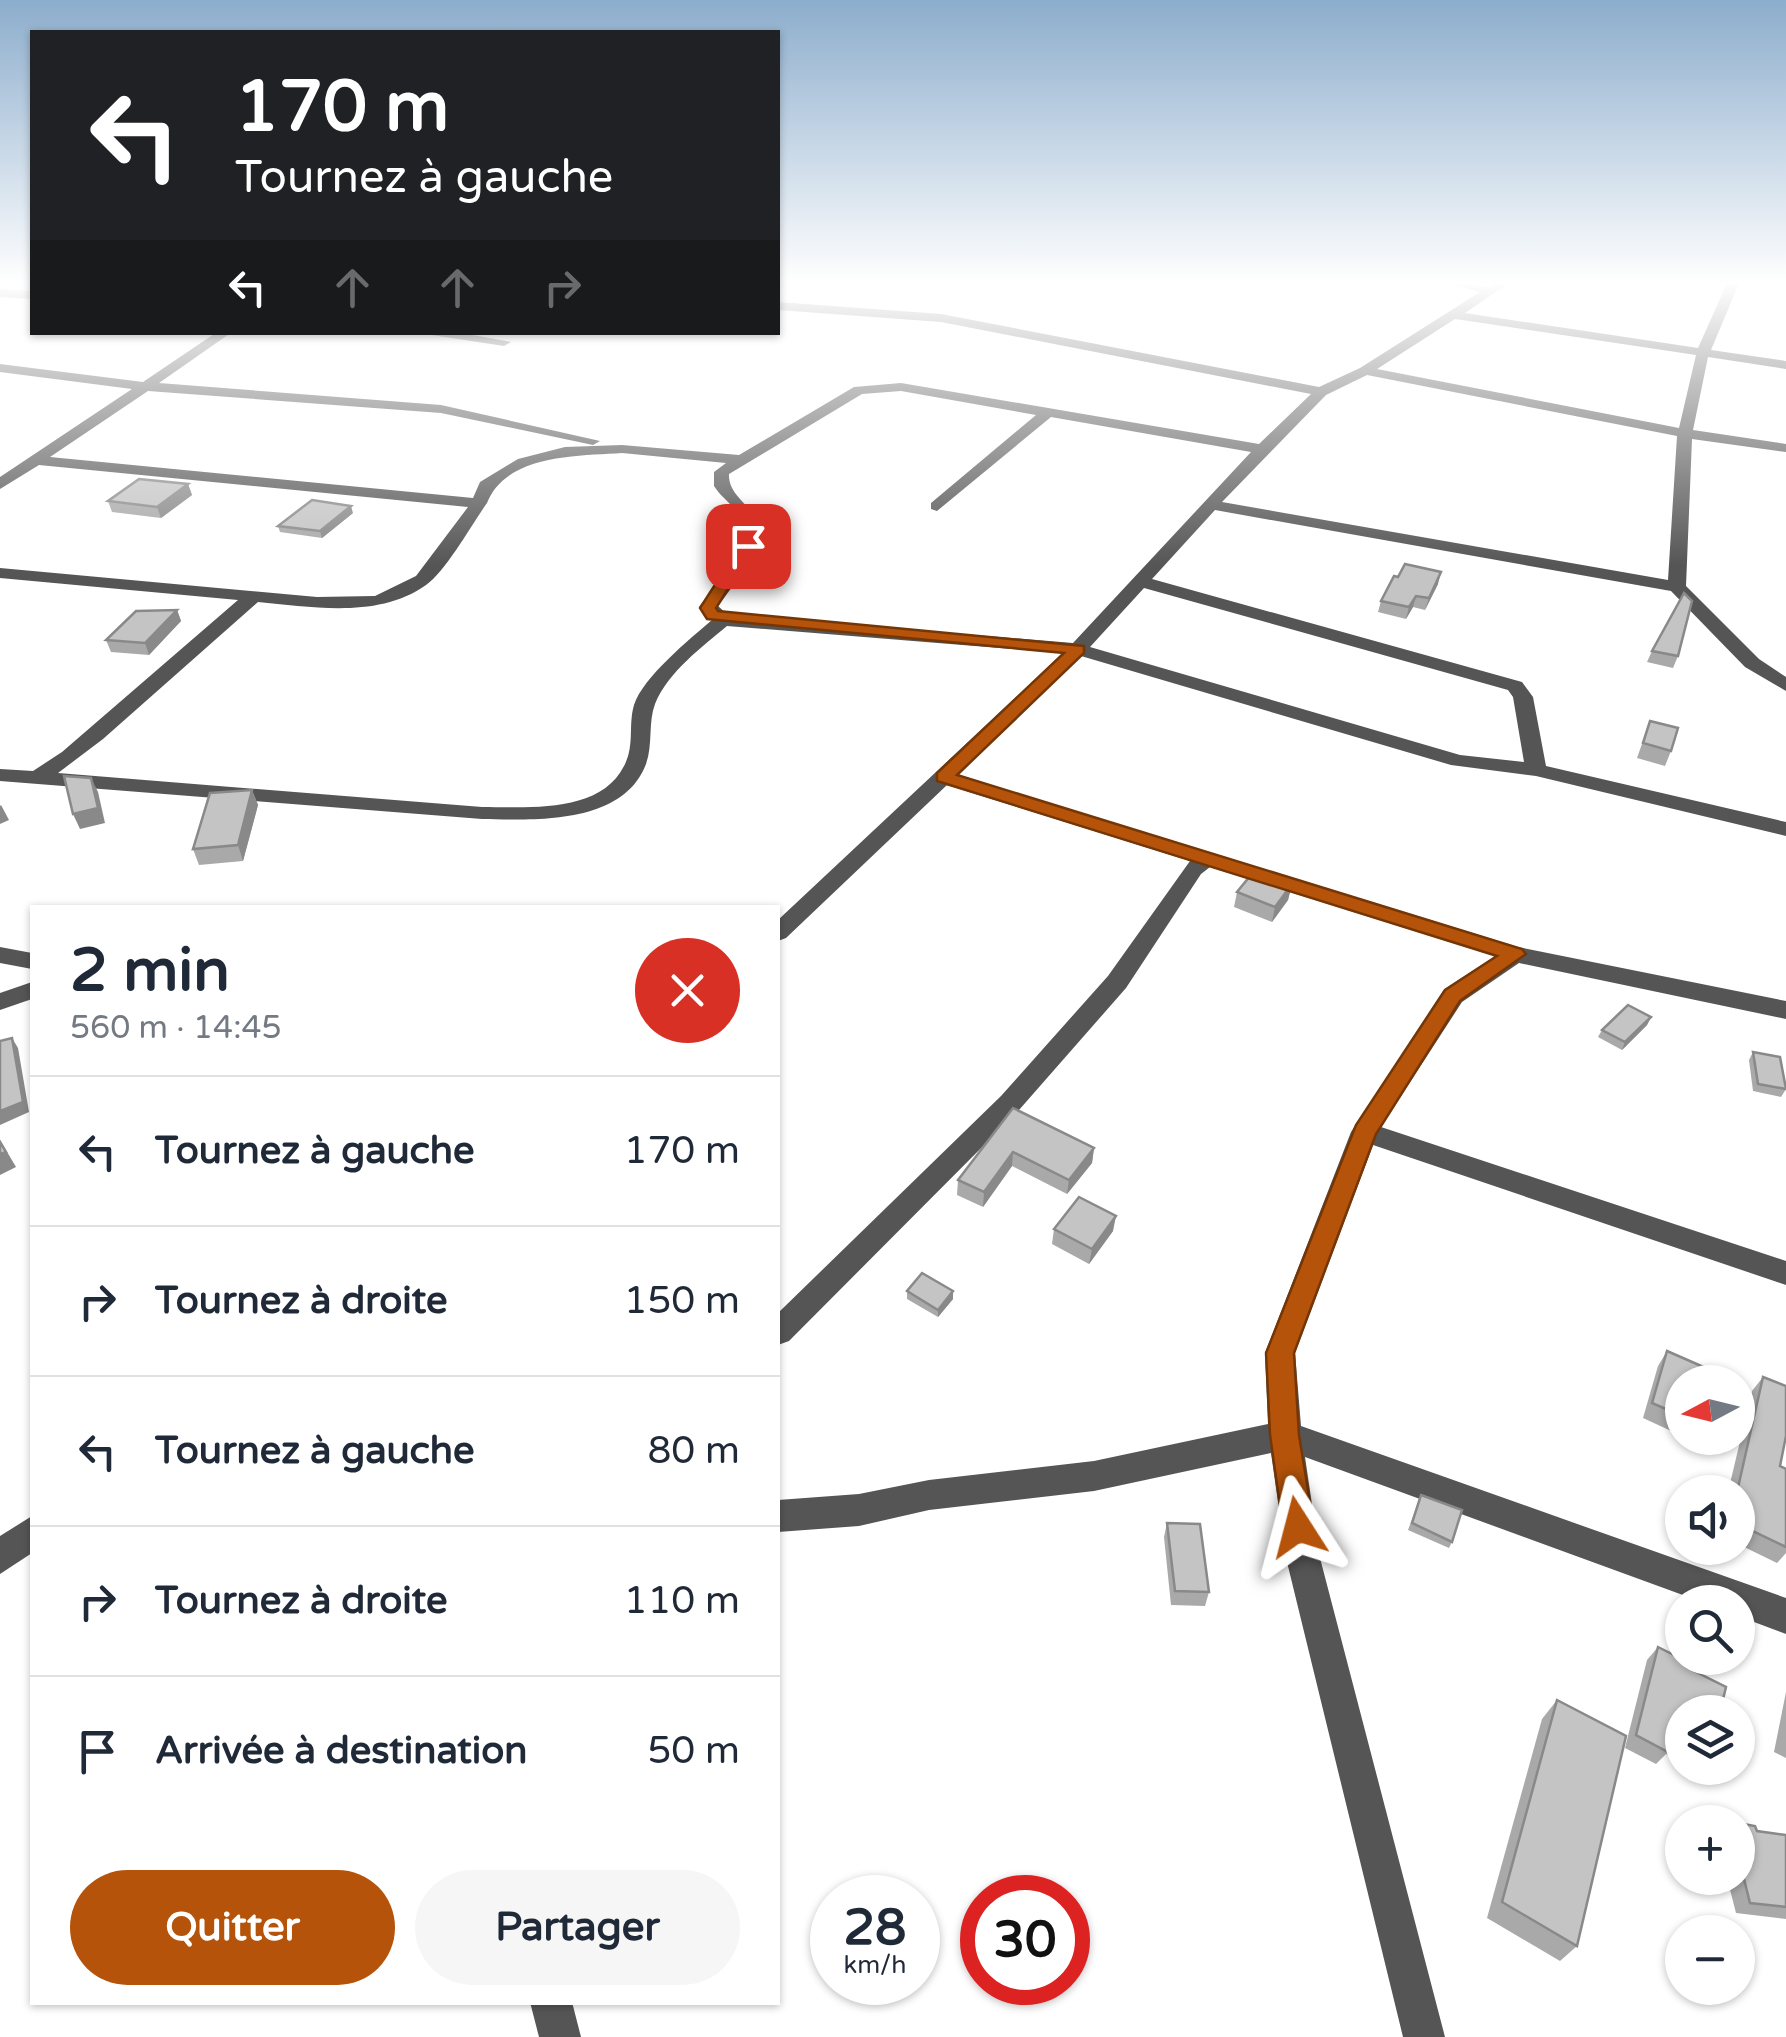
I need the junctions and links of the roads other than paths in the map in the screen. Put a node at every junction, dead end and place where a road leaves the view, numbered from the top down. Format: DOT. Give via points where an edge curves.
graph roads {
  1 [pos="64,376"];
  2 [pos="158,376"];
  3 [pos="1239,376"];
  4 [pos="1354,376"];
  5 [pos="1393,376"];
  6 [pos="1698,376"];
  7 [pos="143,386"];
  8 [pos="1321,392"];
  9 [pos="1050,411"];
  10 [pos="1686,437"];
  11 [pos="1262,448"];
  12 [pos="1786,448"];
  13 [pos="622,449"];
  14 [pos="36,460"];
  15 [pos="743,460"];
  16 [pos="0,484"];
  17 [pos="479,503"];
  18 [pos="1215,505"];
  19 [pos="937,506"];
  20 [pos="0,573"];
  21 [pos="1138,581"];
  22 [pos="1677,587"];
  23 [pos="253,597"];
  24 [pos="723,620"];
  25 [pos="1078,650"];
  26 [pos="1786,685"];
  27 [pos="1536,770"];
  28 [pos="0,775"];
  29 [pos="40,776"];
  30 [pos="944,777"];
  31 [pos="1786,830"];
  32 [pos="1204,861"];
  33 [pos="780,931"];
  34 [pos="1515,954"];
  35 [pos="0,956"];
  36 [pos="30,961"];
  37 [pos="30,991"];
  38 [pos="0,1002"];
  39 [pos="1786,1010"];
  40 [pos="1364,1132"];
  41 [pos="1786,1272"];
  42 [pos="780,1330"];
  43 [pos="1285,1435"];
  44 [pos="780,1516"];
  45 [pos="30,1534"];
  46 [pos="0,1557"];
  47 [pos="1786,1616"];
  48 [pos="552,2005"];
  49 [pos="560,2037"];
  50 [pos="1424,2037"];
  1 -- 7 [label="street"];
  2 -- 7 [label="street"];
  3 -- 8 [label="street"];
  4 -- 8 [label="street"];
  5 -- 10 [label="street"];
  6 -- 10 [label="street"];
  7 -- 13 [label="street" via="442,410"];
  7 -- 14 [label="street"];
  8 -- 11 [label="street"];
  9 -- 11 [label="street"];
  9 -- 15 [label="street" via="901,386 868,388"];
  9 -- 19 [label="street"];
  10 -- 12 [label="street"];
  10 -- 22 [label="street"];
  11 -- 18 [label="street"];
  13 -- 15 [label="street"];
  13 -- 17 [label="street" via="523,462 486,485"];
  14 -- 16 [label="street"];
  14 -- 17 [label="street"];
  15 -- 24 [label="street" via="719,479 754,533 708,608"];
  17 -- 23 [label="street" via="422,580 394,596 346,604"];
  18 -- 21 [label="street"];
  18 -- 22 [label="street"];
  20 -- 23 [label="street"];
  21 -- 25 [label="street"];
  21 -- 27 [label="street" via="1515,686 1523,697"];
  22 -- 26 [label="street" via="1752,663"];
  23 -- 29 [label="street" via="198,638 92,742"];
  24 -- 25 [label="street"];
  24 -- 29 [label="street" via="678,658 644,705 646,734 629,777 588,808 482,813"];
  25 -- 27 [label="street" via="1458,761"];
  25 -- 30 [label="street"];
  27 -- 31 [label="street"];
  28 -- 29 [label="street"];
  30 -- 32 [label="street"];
  30 -- 33 [label="street"];
  32 -- 34 [label="street"];
  32 -- 42 [label="street" via="1117,982 1010,1103"];
  34 -- 39 [label="street"];
  34 -- 40 [label="street" via="1452,996"];
  35 -- 36 [label="street"];
  37 -- 38 [label="street"];
  40 -- 41 [label="street"];
  40 -- 43 [label="street" via="1280,1353"];
  43 -- 44 [label="street" via="1094,1476"];
  43 -- 47 [label="street"];
  43 -- 50 [label="street" via="1303,1558"];
  45 -- 46 [label="street"];
  48 -- 49 [label="street"];
}
